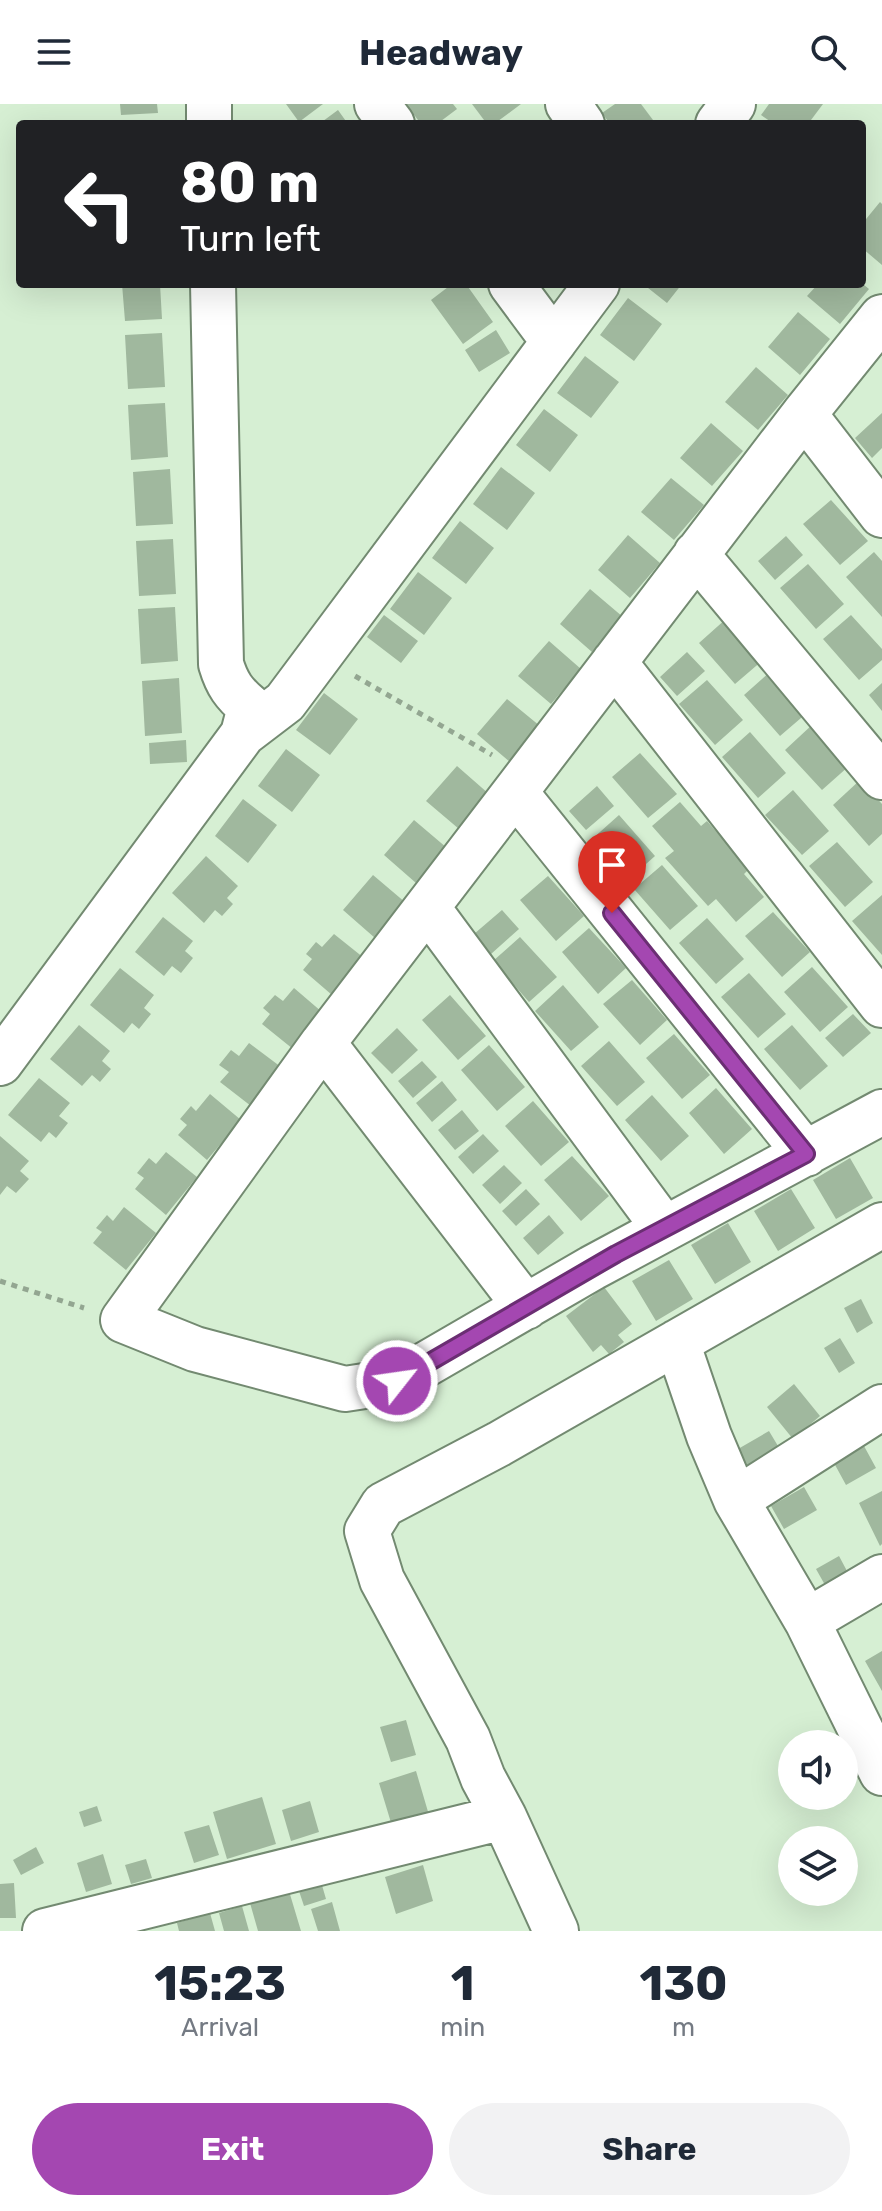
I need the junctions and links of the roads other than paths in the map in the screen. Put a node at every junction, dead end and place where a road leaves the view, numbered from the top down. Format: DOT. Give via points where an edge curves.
graph roads {
  1 [pos="213,288"];
  2 [pos="514,288"];
  3 [pos="594,288"];
  4 [pos="882,317"];
  5 [pos="554,342"];
  6 [pos="804,414"];
  7 [pos="882,515"];
  8 [pos="696,554"];
  9 [pos="614,662"];
  10 [pos="243,734"];
  11 [pos="882,777"];
  12 [pos="521,784"];
  13 [pos="427,907"];
  14 [pos="882,1005"];
  15 [pos="323,1043"];
  16 [pos="0,1063"];
  17 [pos="882,1112"];
  18 [pos="806,1154"];
  19 [pos="882,1225"];
  20 [pos="664,1228"];
  21 [pos="526,1307"];
  22 [pos="677,1342"];
  23 [pos="882,1407"];
  24 [pos="736,1500"];
  25 [pos="882,1577"];
  26 [pos="807,1621"];
  27 [pos="882,1773"];
  28 [pos="504,1817"];
  29 [pos="45,1931"];
  30 [pos="556,1931"];
  1 -- 10 [label="street" via="221,664 226,682 250,707"];
  2 -- 5 [label="street"];
  3 -- 5 [label="street"];
  4 -- 6 [label="street"];
  5 -- 10 [label="street" via="285,702"];
  6 -- 7 [label="street"];
  6 -- 8 [label="street"];
  8 -- 9 [label="street"];
  8 -- 11 [label="street"];
  9 -- 12 [label="street"];
  9 -- 14 [label="street"];
  10 -- 16 [label="street"];
  12 -- 13 [label="street"];
  12 -- 18 [label="street"];
  13 -- 15 [label="street"];
  13 -- 20 [label="street"];
  15 -- 21 [label="street"];
  15 -- 21 [label="street" via="123,1320 195,1349 345,1389 397,1381"];
  17 -- 18 [label="street"];
  18 -- 20 [label="street"];
  19 -- 22 [label="street"];
  20 -- 21 [label="street"];
  22 -- 24 [label="street"];
  22 -- 28 [label="street" via="383,1505 367,1531 382,1580"];
  23 -- 24 [label="street"];
  24 -- 26 [label="street"];
  25 -- 26 [label="street"];
  26 -- 27 [label="street"];
  28 -- 29 [label="street"];
  28 -- 30 [label="street"];
}
